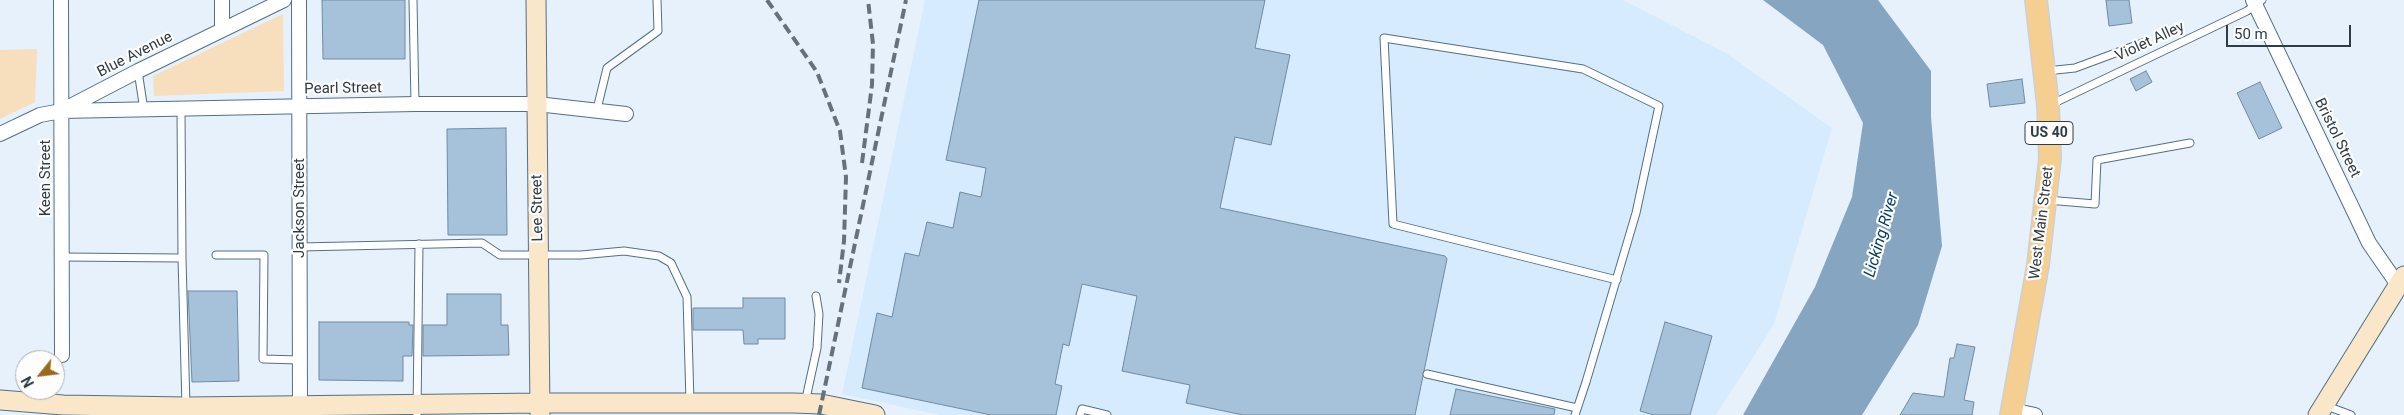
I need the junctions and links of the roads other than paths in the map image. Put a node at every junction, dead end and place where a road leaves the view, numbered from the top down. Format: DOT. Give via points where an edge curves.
graph roads {
  1 [pos="61,0"];
  2 [pos="222,0"];
  3 [pos="284,0"];
  4 [pos="299,0"];
  5 [pos="413,0"];
  6 [pos="536,0"];
  7 [pos="657,0"];
  8 [pos="2036,0"];
  9 [pos="2257,2"];
  10 [pos="222,30"];
  11 [pos="2145,42"];
  12 [pos="138,71"];
  13 [pos="2045,72"];
  14 [pos="415,104"];
  15 [pos="537,104"];
  16 [pos="2048,105"];
  17 [pos="299,107"];
  18 [pos="597,109"];
  19 [pos="144,110"];
  20 [pos="181,110"];
  21 [pos="61,111"];
  22 [pos="626,114"];
  23 [pos="0,134"];
  24 [pos="2190,144"];
  25 [pos="2046,200"];
  26 [pos="419,244"];
  27 [pos="300,247"];
  28 [pos="216,255"];
  29 [pos="539,256"];
  30 [pos="62,257"];
  31 [pos="182,258"];
  32 [pos="1616,280"];
  33 [pos="2402,286"];
  34 [pos="816,296"];
  35 [pos="62,350"];
  36 [pos="300,360"];
  37 [pos="1427,374"];
  38 [pos="0,400"];
  39 [pos="690,403"];
  40 [pos="186,407"];
  41 [pos="796,407"];
  42 [pos="540,409"];
  43 [pos="63,410"];
  44 [pos="300,410"];
  45 [pos="336,410"];
  46 [pos="386,410"];
  47 [pos="417,410"];
  48 [pos="2321,410"];
  49 [pos="846,412"];
  50 [pos="1576,412"];
  51 [pos="2012,412"];
  52 [pos="875,415"];
  53 [pos="1080,415"];
  54 [pos="1107,415"];
  55 [pos="2036,415"];
  56 [pos="2351,415"];
  1 -- 21 [label="street, Keen Street"];
  2 -- 10 [label="street"];
  3 -- 10 [label="street, Blue Avenue"];
  4 -- 17 [label="street, Jackson Street"];
  5 -- 14 [label="lane"];
  6 -- 15 [label="main road, Lee Street"];
  7 -- 18 [label="lane" via="658,32 607,68"];
  8 -- 13 [label="main road, West Main Street / US 40"];
  9 -- 16 [label="lane, Violet Alley" via="2238,15"];
  9 -- 33 [label="street, Bristol Street" via="2369,244"];
  10 -- 12 [label="street, Blue Avenue"];
  11 -- 13 [label="lane" via="2075,68"];
  12 -- 19 [label="lane"];
  12 -- 21 [label="street, Blue Avenue"];
  13 -- 16 [label="main road, West Main Street / US 40"];
  14 -- 15 [label="street, Pearl Street"];
  14 -- 17 [label="street, Pearl Street"];
  15 -- 18 [label="street, Pearl Street"];
  15 -- 29 [label="main road, Lee Street"];
  16 -- 25 [label="main road, West Main Street / US 40" via="2050,158"];
  17 -- 20 [label="street, Pearl Street"];
  17 -- 27 [label="street, Jackson Street"];
  18 -- 22 [label="street, Pearl Street"];
  19 -- 20 [label="street, Pearl Street"];
  19 -- 21 [label="street, Pearl Street"];
  20 -- 31 [label="lane"];
  21 -- 23 [label="street, Blue Avenue" via="40,115"];
  21 -- 30 [label="street, Keen Street"];
  24 -- 25 [label="lane" via="2097,160 2095,204"];
  25 -- 51 [label="main road, West Main Street / US 40"];
  26 -- 27 [label="lane"];
  26 -- 29 [label="lane" via="482,243 500,254"];
  26 -- 47 [label="lane"];
  27 -- 36 [label="street, Jackson Street"];
  28 -- 36 [label="lane" via="264,256 263,359"];
  29 -- 39 [label="lane" via="624,251 658,256 671,263 687,297"];
  29 -- 42 [label="main road, Lee Street"];
  30 -- 31 [label="lane"];
  30 -- 35 [label="street, Keen Street"];
  31 -- 40 [label="lane"];
  32 -- 32 [label="lane" via="1636,213 1659,106 1583,69 1384,38 1393,224"];
  32 -- 50 [label="lane"];
  33 -- 48 [label="main road"];
  34 -- 41 [label="lane" via="819,314 817,348"];
  36 -- 44 [label="street, Jackson Street"];
  37 -- 50 [label="lane"];
  38 -- 43 [label="main road"];
  39 -- 41 [label="main road"];
  39 -- 42 [label="main road"];
  40 -- 43 [label="main road"];
  40 -- 44 [label="main road"];
  41 -- 49 [label="main road"];
  42 -- 47 [label="main road"];
  44 -- 45 [label="main road"];
  45 -- 46 [label="main road"];
  46 -- 47 [label="main road"];
  48 -- 56 [label="lane"];
  49 -- 52 [label="main road"];
  51 -- 55 [label="street"];
  53 -- 54 [label="lane" via="1082,409"];
}
